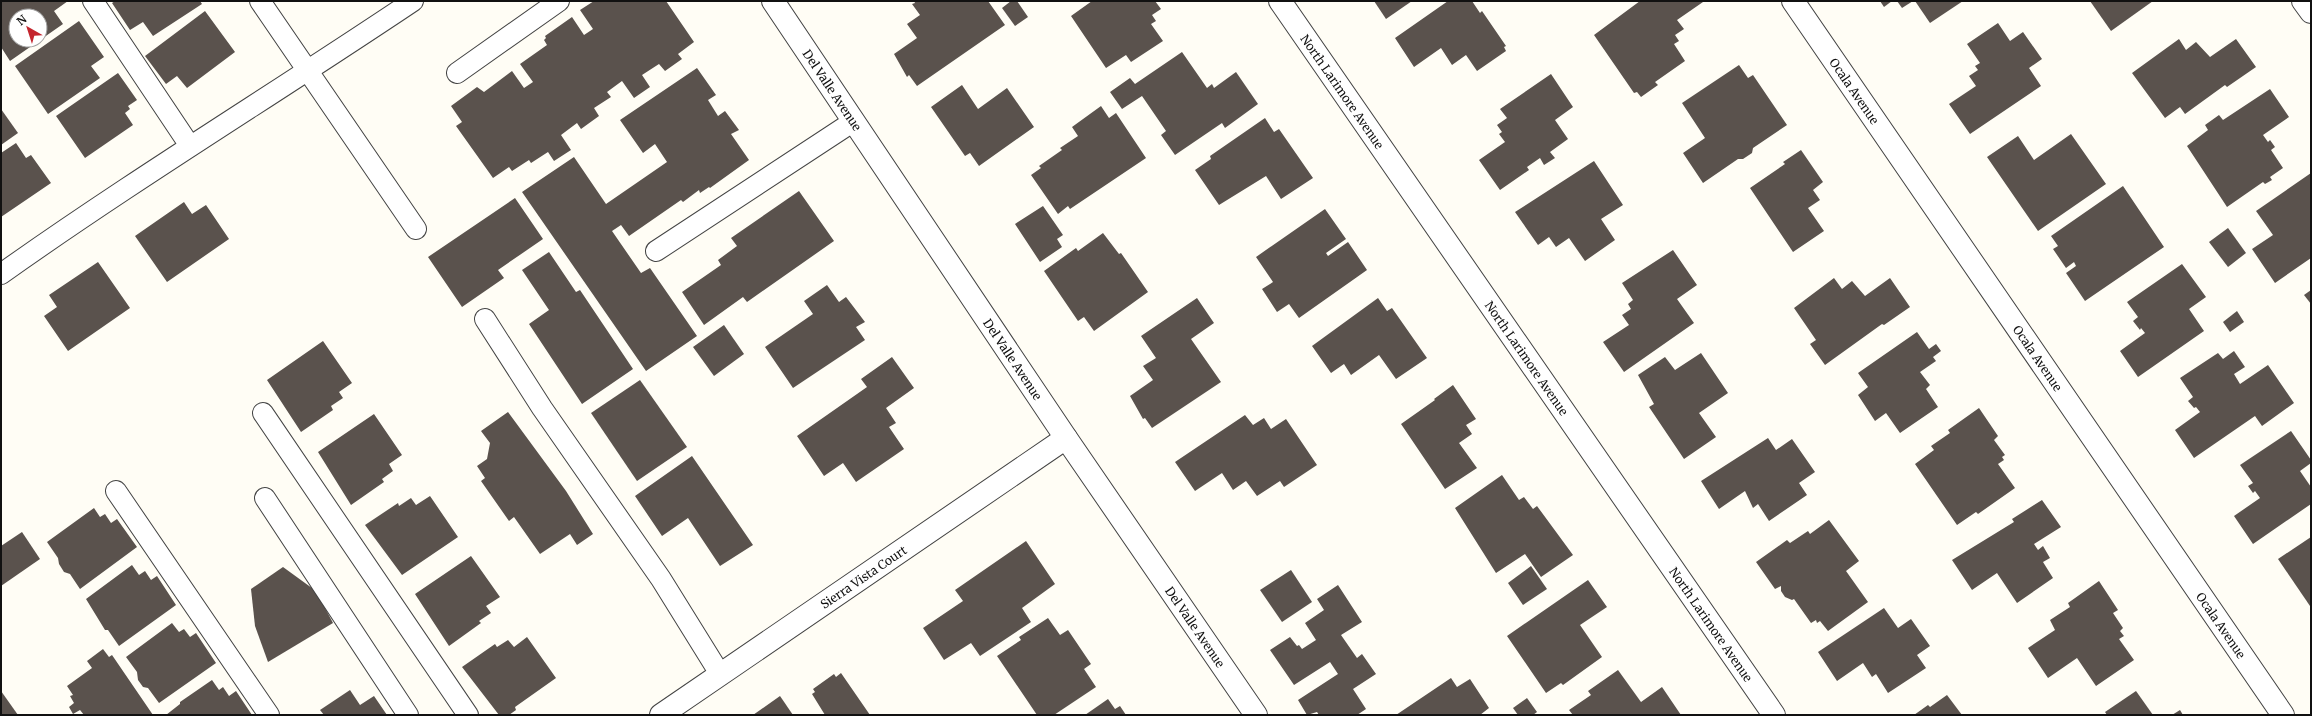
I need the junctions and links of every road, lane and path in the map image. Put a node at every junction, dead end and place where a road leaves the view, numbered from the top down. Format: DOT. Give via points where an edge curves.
graph roads {
  1 [pos="93,1"];
  2 [pos="260,1"];
  3 [pos="413,1"];
  4 [pos="559,1"];
  5 [pos="774,1"];
  6 [pos="1280,1"];
  7 [pos="1792,1"];
  8 [pos="2303,1"];
  9 [pos="2311,12"];
  10 [pos="308,72"];
  11 [pos="457,73"];
  12 [pos="854,121"];
  13 [pos="190,146"];
  14 [pos="416,229"];
  15 [pos="656,251"];
  16 [pos="1,274"];
  17 [pos="484,319"];
  18 [pos="263,413"];
  19 [pos="1066,438"];
  20 [pos="116,491"];
  21 [pos="265,498"];
  22 [pos="720,674"];
  23 [pos="269,715"];
  24 [pos="408,715"];
  25 [pos="468,715"];
  26 [pos="661,715"];
  27 [pos="1256,715"];
  28 [pos="1774,715"];
  29 [pos="2283,715"];
  1 -- 13 [label="lane"];
  2 -- 10 [label="lane"];
  3 -- 10 [label="lane"];
  4 -- 11 [label="lane"];
  5 -- 12 [label="street, Del Valle Avenue"];
  6 -- 28 [label="street, North Larimore Avenue"];
  7 -- 29 [label="street, Ocala Avenue"];
  8 -- 9 [label="street"];
  10 -- 13 [label="lane"];
  10 -- 14 [label="lane"];
  12 -- 15 [label="lane"];
  12 -- 19 [label="street, Del Valle Avenue"];
  13 -- 16 [label="lane" via="93,209"];
  17 -- 22 [label="lane" via="542,408 661,579"];
  18 -- 25 [label="lane"];
  19 -- 22 [label="street, Sierra Vista Court"];
  19 -- 27 [label="street, Del Valle Avenue"];
  20 -- 23 [label="lane"];
  21 -- 24 [label="lane"];
  22 -- 26 [label="street, Sierra Vista Court"];
}
